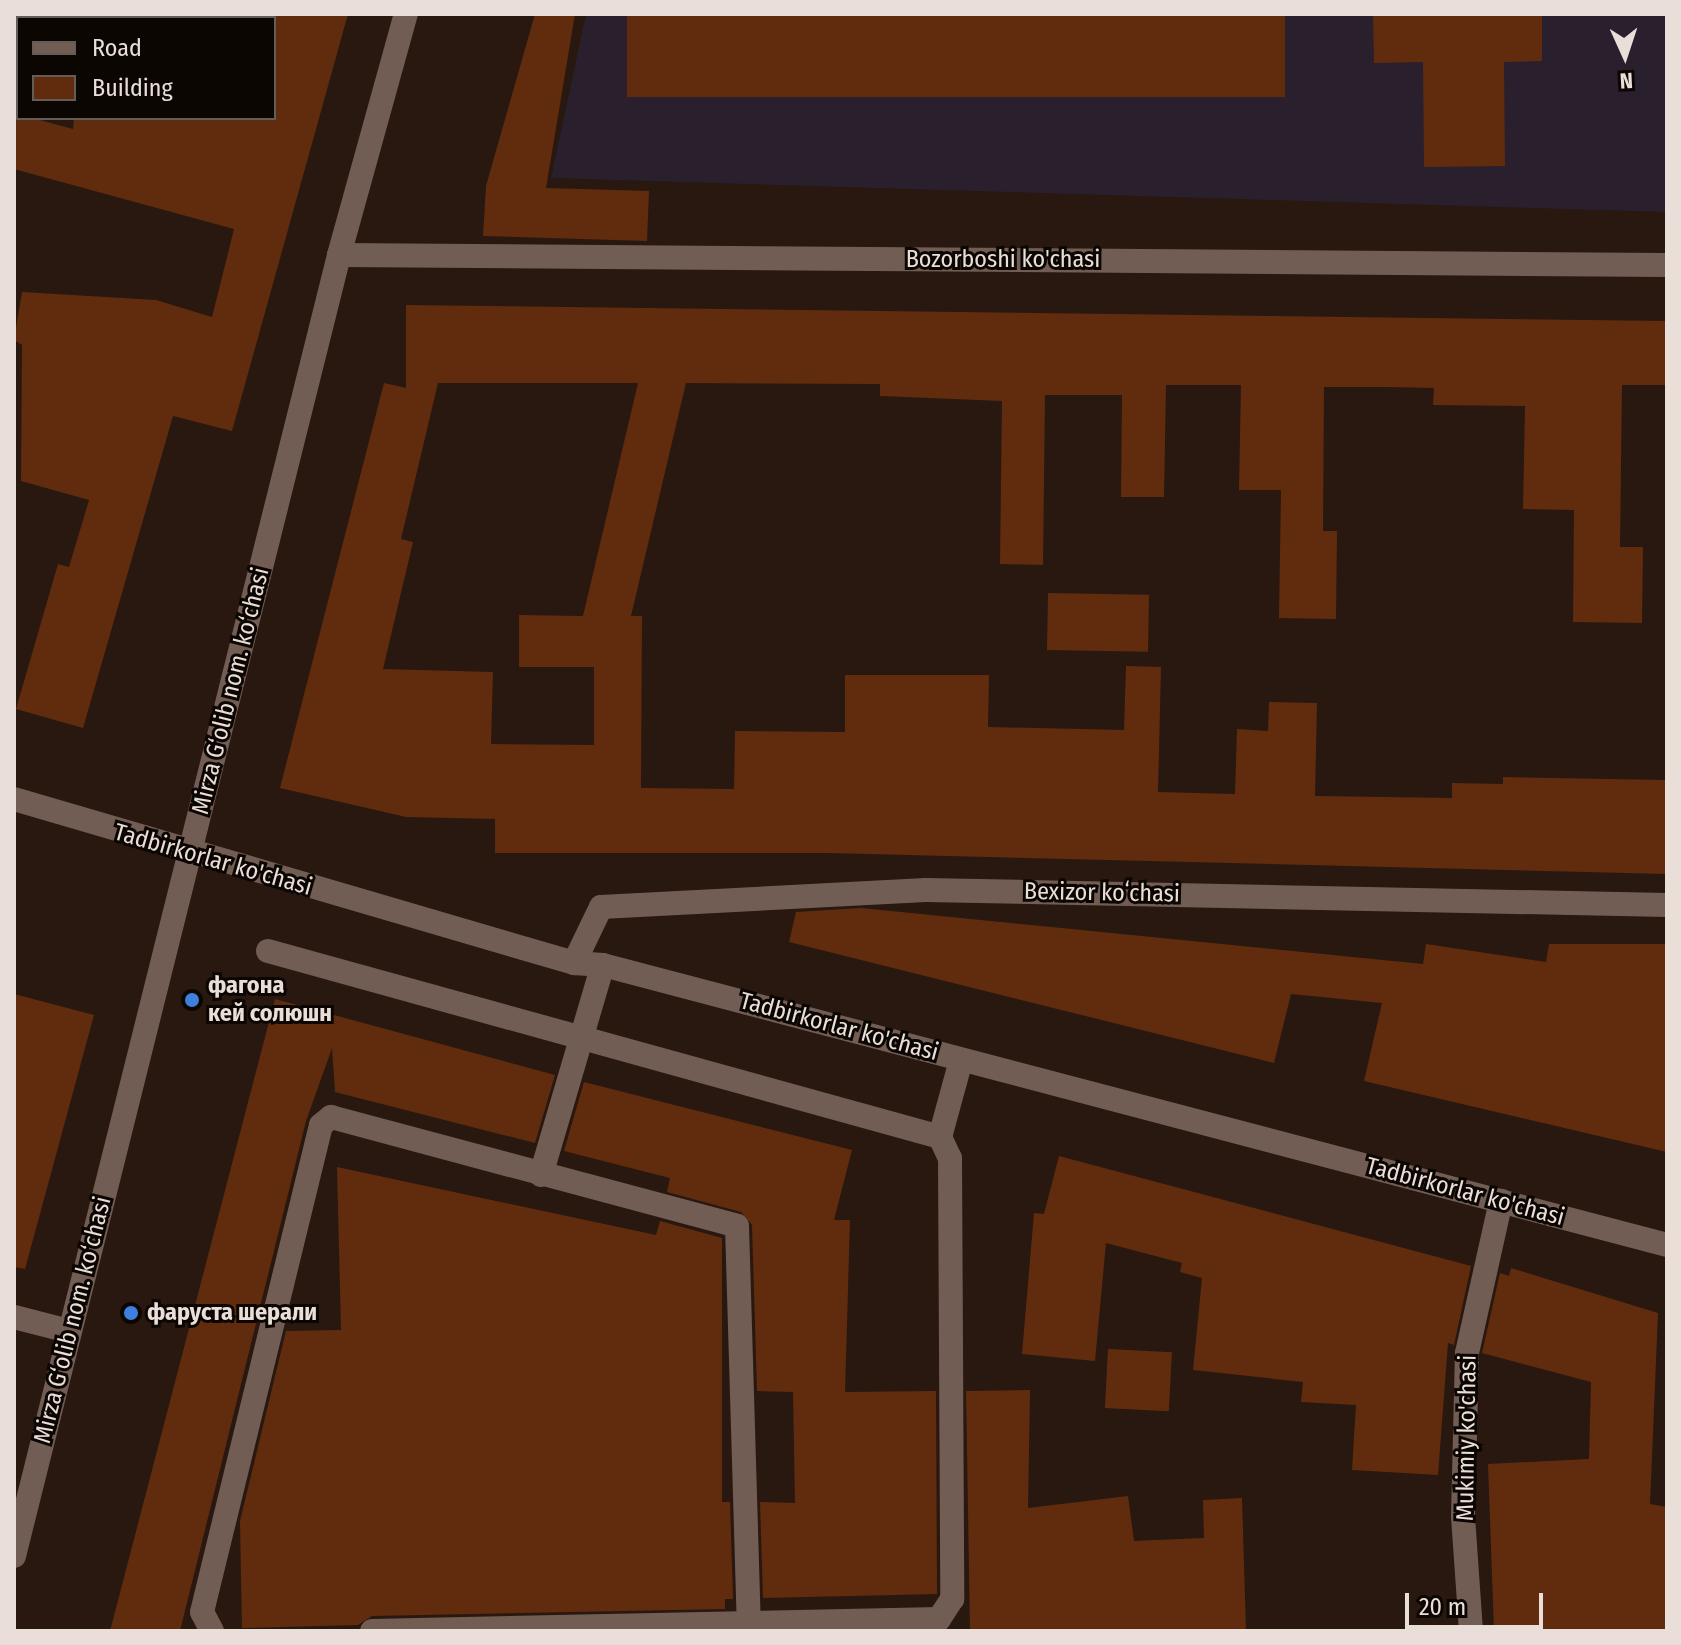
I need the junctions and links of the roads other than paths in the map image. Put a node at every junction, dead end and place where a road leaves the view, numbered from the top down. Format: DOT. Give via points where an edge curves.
graph roads {
  1 [pos="406,14"];
  2 [pos="339,255"];
  3 [pos="1667,265"];
  4 [pos="14,799"];
  5 [pos="191,855"];
  6 [pos="1667,905"];
  7 [pos="268,951"];
  8 [pos="574,963"];
  9 [pos="603,965"];
  10 [pos="582,1035"];
  11 [pos="961,1060"];
  12 [pos="940,1137"];
  13 [pos="541,1175"];
  14 [pos="1501,1201"];
  15 [pos="1667,1245"];
  16 [pos="14,1317"];
  17 [pos="69,1331"];
  18 [pos="14,1556"];
  19 [pos="749,1625"];
  20 [pos="643,1630"];
  21 [pos="212,1631"];
  22 [pos="372,1631"];
  23 [pos="1471,1631"];
  1 -- 2 [label="street, Mirza G‘olib nom. ko‘chasi"];
  2 -- 3 [label="street, Bozorboshi ko'chasi"];
  2 -- 5 [label="street, Mirza G‘olib nom. ko‘chasi"];
  4 -- 5 [label="street, Tadbirkorlar ko'chasi"];
  5 -- 8 [label="street, Tadbirkorlar ko'chasi"];
  5 -- 17 [label="street, Mirza G‘olib nom. ko‘chasi"];
  6 -- 8 [label="street, Bexizor koʻchasi" via="926,890 601,907"];
  7 -- 10 [label="street"];
  8 -- 9 [label="street, Tadbirkorlar ko'chasi"];
  9 -- 10 [label="street"];
  9 -- 11 [label="street, Tadbirkorlar ko'chasi"];
  10 -- 12 [label="street"];
  10 -- 13 [label="street"];
  11 -- 12 [label="street"];
  11 -- 14 [label="street, Tadbirkorlar ko'chasi"];
  12 -- 19 [label="street" via="950,1158 952,1599 939,1619"];
  13 -- 19 [label="street" via="737,1226"];
  13 -- 21 [label="street" via="344,1118 321,1125 202,1612"];
  14 -- 15 [label="street, Tadbirkorlar ko'chasi"];
  14 -- 23 [label="street, Mukimiy ko'chasi" via="1467,1353 1463,1516"];
  16 -- 17 [label="street"];
  17 -- 18 [label="street, Mirza G‘olib nom. ko‘chasi"];
  19 -- 20 [label="street"];
  20 -- 22 [label="street"];
}
